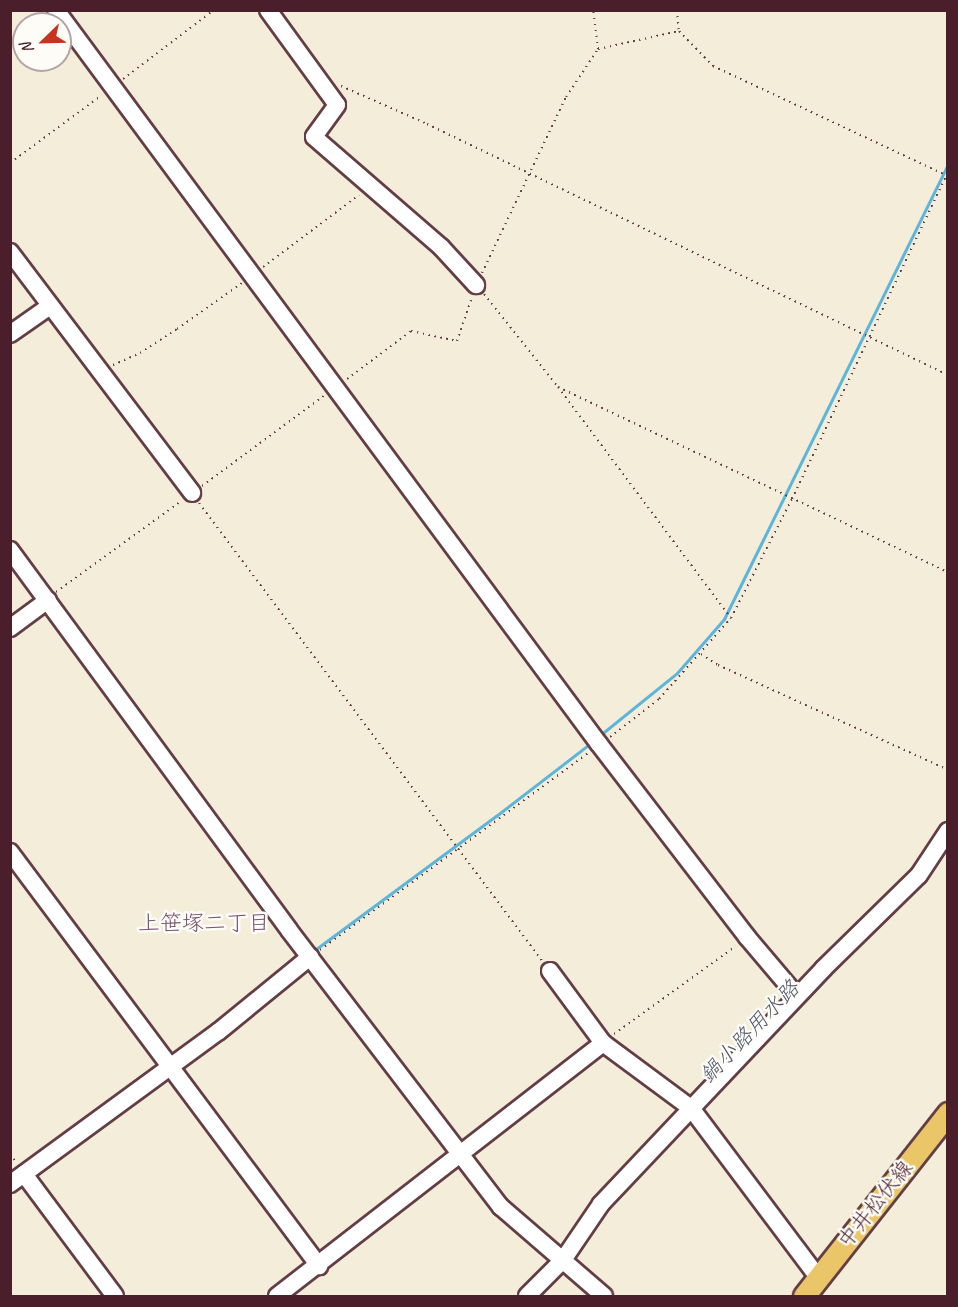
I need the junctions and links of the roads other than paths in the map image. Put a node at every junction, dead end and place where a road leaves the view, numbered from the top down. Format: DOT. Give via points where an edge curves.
graph roads {
  1 [pos="56,10"];
  2 [pos="268,10"];
  3 [pos="10,252"];
  4 [pos="476,285"];
  5 [pos="50,306"];
  6 [pos="10,334"];
  7 [pos="192,493"];
  8 [pos="10,550"];
  9 [pos="47,600"];
  10 [pos="10,628"];
  11 [pos="948,831"];
  12 [pos="10,852"];
  13 [pos="310,957"];
  14 [pos="550,971"];
  15 [pos="797,996"];
  16 [pos="603,1043"];
  17 [pos="169,1068"];
  18 [pos="691,1108"];
  19 [pos="948,1113"];
  20 [pos="459,1155"];
  21 [pos="24,1174"];
  22 [pos="10,1185"];
  23 [pos="563,1260"];
  24 [pos="319,1266"];
  25 [pos="818,1277"];
  26 [pos="116,1296"];
  27 [pos="277,1296"];
  28 [pos="527,1296"];
  29 [pos="604,1296"];
  30 [pos="804,1296"];
  1 -- 15 [label="street" via="599,744"];
  2 -- 4 [label="street" via="337,105 314,137 449,254"];
  3 -- 5 [label="street"];
  5 -- 6 [label="street"];
  5 -- 7 [label="street"];
  8 -- 9 [label="street"];
  9 -- 10 [label="street"];
  9 -- 13 [label="street"];
  11 -- 15 [label="street" via="919,875"];
  12 -- 17 [label="street"];
  13 -- 17 [label="street"];
  13 -- 20 [label="street"];
  14 -- 16 [label="street"];
  15 -- 18 [label="street"];
  16 -- 18 [label="street"];
  16 -- 20 [label="street"];
  17 -- 21 [label="street"];
  17 -- 24 [label="street"];
  18 -- 23 [label="street" via="601,1204"];
  18 -- 25 [label="street"];
  19 -- 25 [label="main road, 中井松伏線"];
  20 -- 23 [label="street" via="501,1207"];
  20 -- 24 [label="street"];
  21 -- 22 [label="street"];
  21 -- 26 [label="street"];
  23 -- 28 [label="street"];
  23 -- 29 [label="street"];
  24 -- 27 [label="street"];
  25 -- 30 [label="main road, 中井松伏線"];
}
